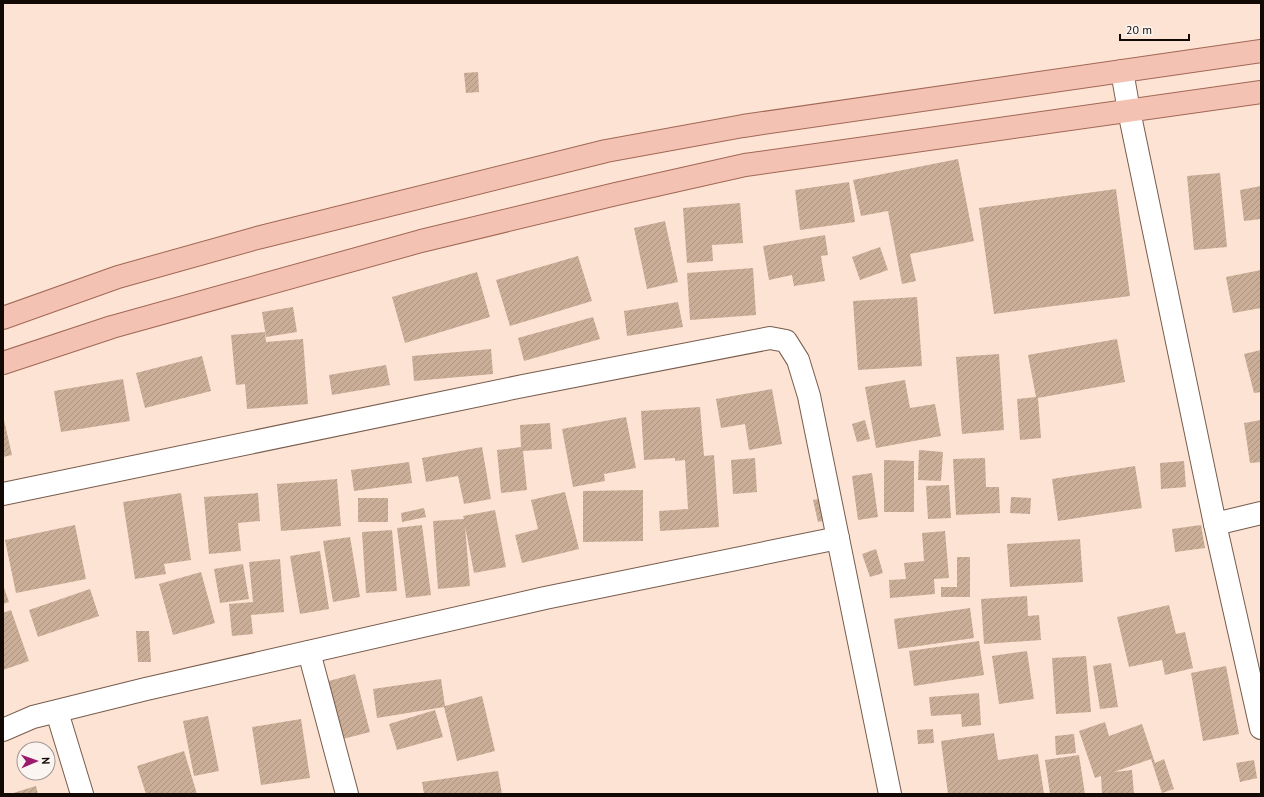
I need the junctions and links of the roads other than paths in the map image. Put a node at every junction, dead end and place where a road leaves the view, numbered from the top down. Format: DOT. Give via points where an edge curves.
graph roads {
  1 [pos="1261,51"];
  2 [pos="1122,71"];
  3 [pos="1261,92"];
  4 [pos="1129,111"];
  5 [pos="3,318"];
  6 [pos="3,363"];
  7 [pos="3,494"];
  8 [pos="1261,513"];
  9 [pos="1215,524"];
  10 [pos="838,538"];
  11 [pos="309,652"];
  12 [pos="57,712"];
  13 [pos="1261,728"];
  14 [pos="3,730"];
  15 [pos="82,794"];
  16 [pos="347,794"];
  17 [pos="890,794"];
  1 -- 2 [label="main road"];
  2 -- 4 [label="street"];
  2 -- 5 [label="main road" via="743,126 606,151 249,240 118,278"];
  3 -- 4 [label="main road"];
  4 -- 6 [label="main road" via="745,165 624,192 421,241 112,327"];
  4 -- 9 [label="street"];
  7 -- 10 [label="street" via="523,386 770,338 786,341 798,360"];
  8 -- 9 [label="street"];
  9 -- 13 [label="street"];
  10 -- 11 [label="street" via="545,598"];
  10 -- 17 [label="street"];
  11 -- 12 [label="street"];
  11 -- 16 [label="street"];
  12 -- 14 [label="street"];
  12 -- 15 [label="street"];
}
